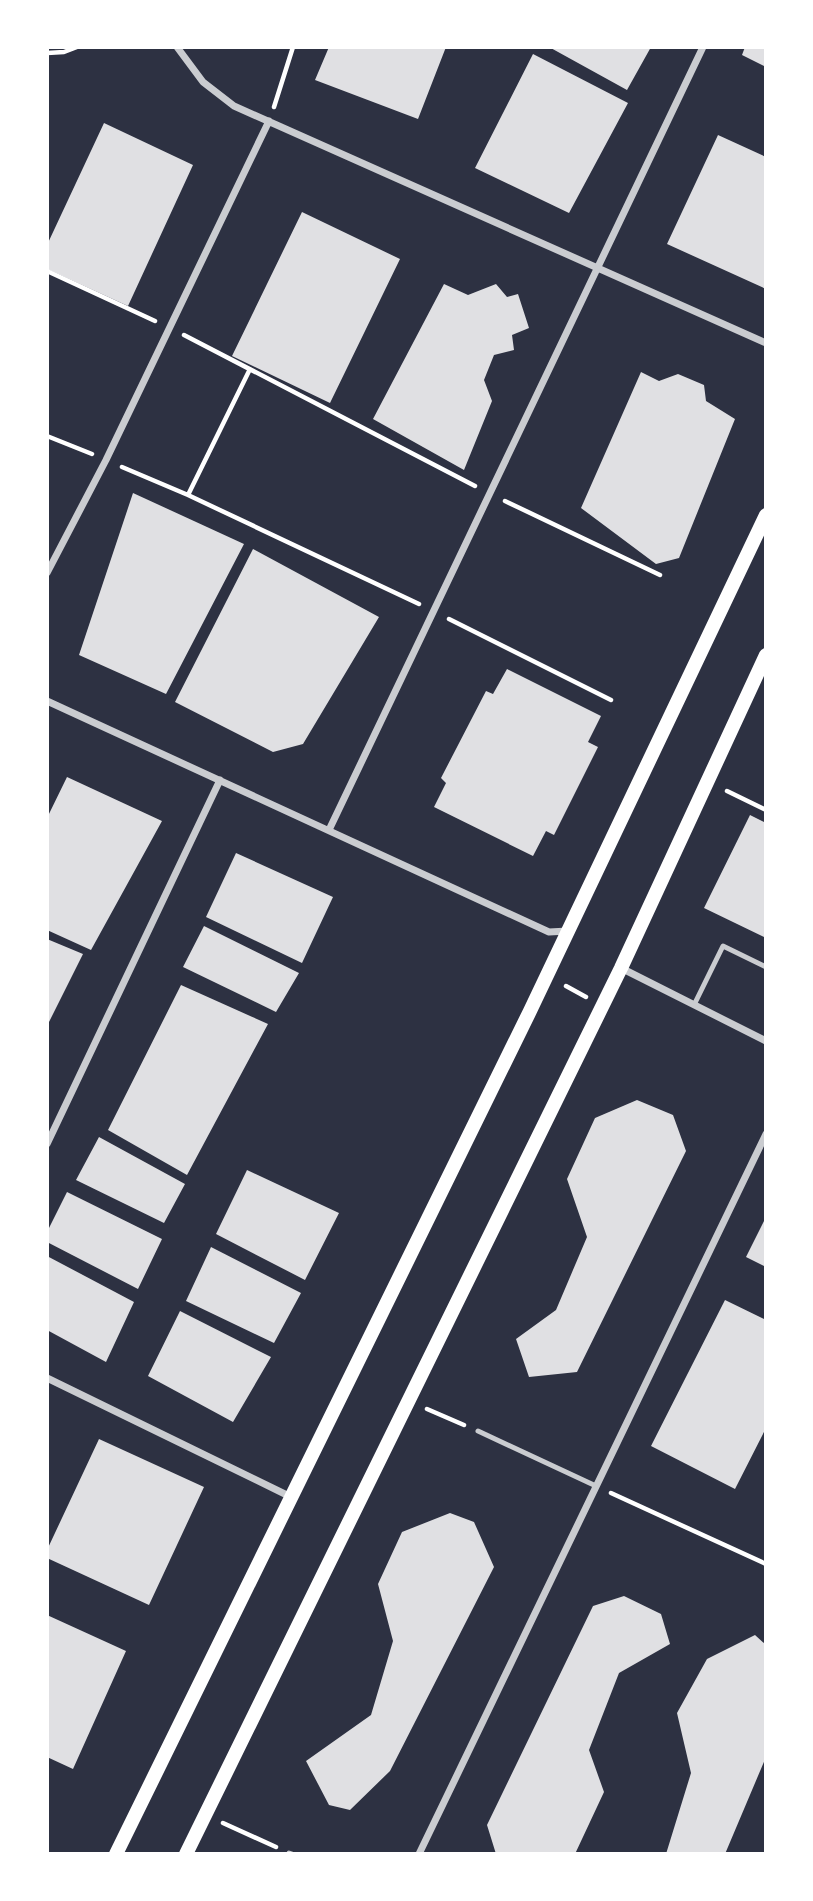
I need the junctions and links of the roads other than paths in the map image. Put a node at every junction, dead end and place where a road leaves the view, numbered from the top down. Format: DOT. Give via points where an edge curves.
graph roads {
  1 [pos="177,47"];
  2 [pos="703,47"];
  3 [pos="269,121"];
  4 [pos="597,267"];
  5 [pos="766,343"];
  6 [pos="766,515"];
  7 [pos="47,573"];
  8 [pos="766,655"];
  9 [pos="47,701"];
  10 [pos="220,780"];
  11 [pos="328,830"];
  12 [pos="568,931"];
  13 [pos="549,932"];
  14 [pos="558,953"];
  15 [pos="766,967"];
  16 [pos="621,968"];
  17 [pos="694,1005"];
  18 [pos="766,1041"];
  19 [pos="766,1133"];
  20 [pos="47,1144"];
  21 [pos="47,1378"];
  22 [pos="478,1431"];
  23 [pos="596,1486"];
  24 [pos="291,1497"];
  25 [pos="116,1854"];
  26 [pos="186,1854"];
  27 [pos="419,1854"];
  1 -- 3 [label="street" via="203,82 234,106"];
  2 -- 4 [label="street"];
  3 -- 4 [label="street"];
  3 -- 7 [label="street"];
  4 -- 5 [label="street"];
  4 -- 11 [label="street"];
  6 -- 12 [label="main road"];
  8 -- 16 [label="main road"];
  9 -- 10 [label="street"];
  10 -- 11 [label="street"];
  10 -- 20 [label="street"];
  11 -- 13 [label="street"];
  12 -- 13 [label="street"];
  12 -- 14 [label="main road"];
  13 -- 14 [label="street"];
  14 -- 24 [label="main road"];
  15 -- 17 [label="lane" via="723,946"];
  16 -- 17 [label="street"];
  16 -- 26 [label="main road"];
  17 -- 18 [label="street"];
  19 -- 23 [label="street"];
  21 -- 24 [label="street"];
  22 -- 23 [label="lane"];
  23 -- 27 [label="street"];
  24 -- 25 [label="main road"];
}
